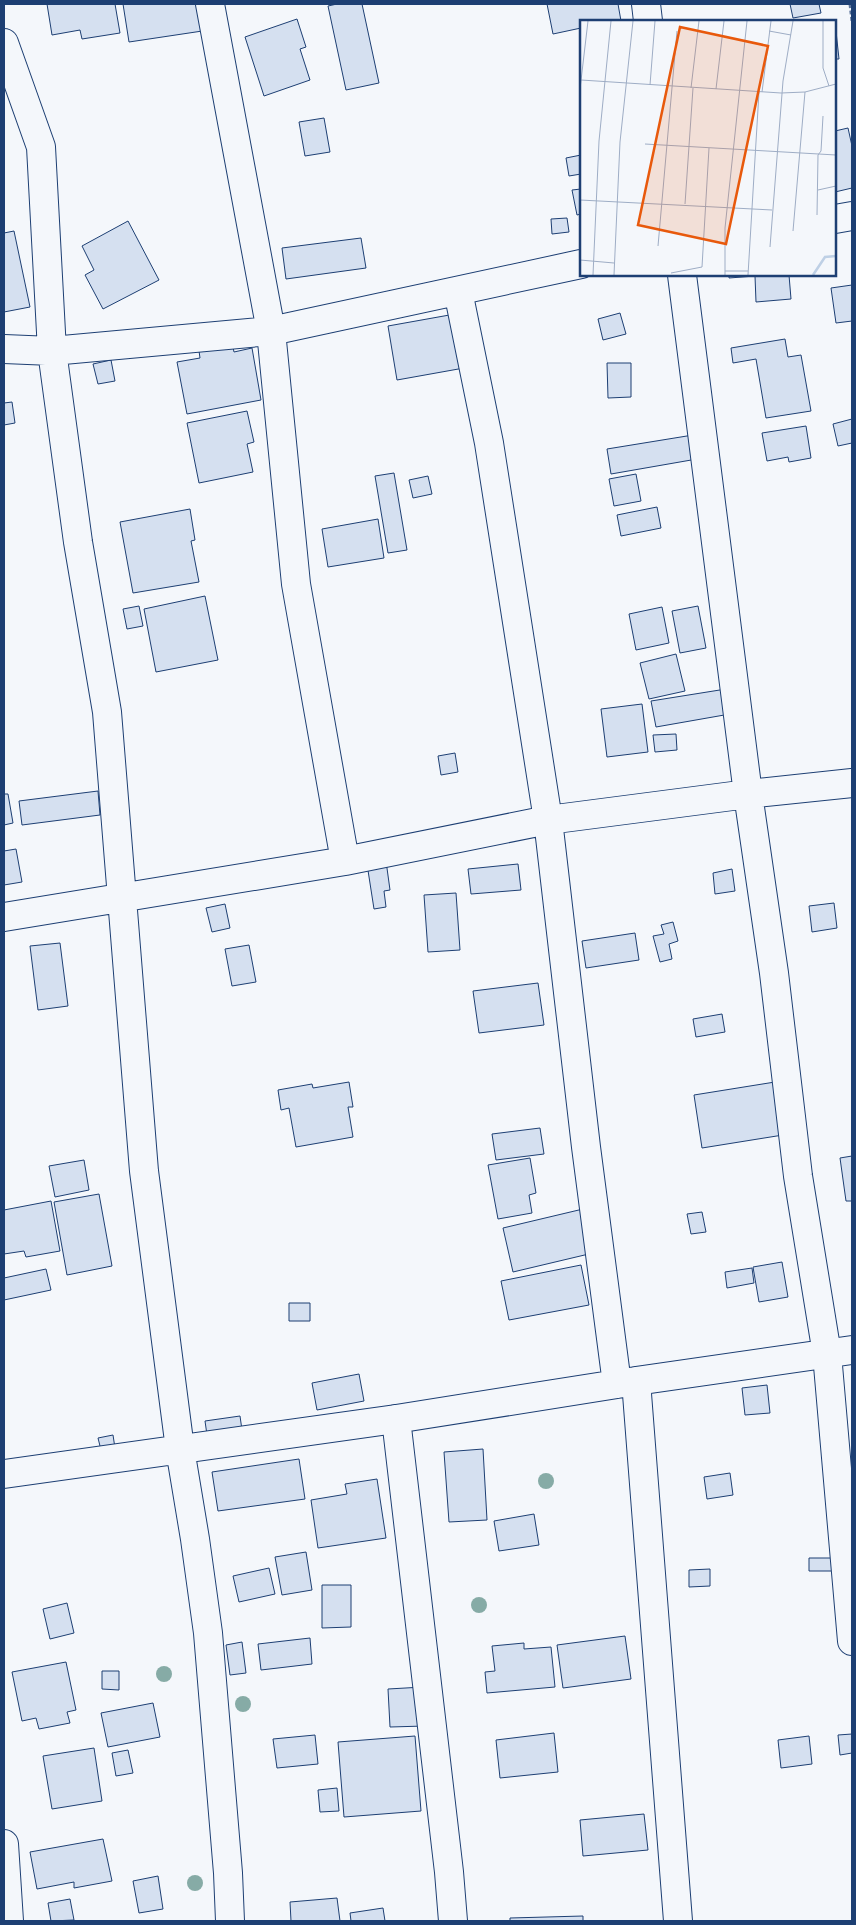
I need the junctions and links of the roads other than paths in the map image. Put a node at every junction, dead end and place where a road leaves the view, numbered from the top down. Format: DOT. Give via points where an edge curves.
graph roads {
  1 [pos="210,4"];
  2 [pos="646,4"];
  3 [pos="648,20"];
  4 [pos="4,43"];
  5 [pos="852,216"];
  6 [pos="836,219"];
  7 [pos="580,264"];
  8 [pos="682,276"];
  9 [pos="458,291"];
  10 [pos="271,330"];
  11 [pos="4,348"];
  12 [pos="52,351"];
  13 [pos="852,783"];
  14 [pos="748,794"];
  15 [pos="548,820"];
  16 [pos="345,861"];
  17 [pos="123,899"];
  18 [pos="4,918"];
  19 [pos="840,1352"];
  20 [pos="626,1383"];
  21 [pos="396,1418"];
  22 [pos="180,1449"];
  23 [pos="4,1474"];
  24 [pos="852,1641"];
  25 [pos="4,1844"];
  26 [pos="9,1921"];
  27 [pos="230,1921"];
  28 [pos="452,1921"];
  29 [pos="678,1921"];
  1 -- 10 [label="street"];
  2 -- 3 [label="street"];
  4 -- 12 [label="street" via="41,147"];
  5 -- 6 [label="street"];
  7 -- 9 [label="street"];
  8 -- 14 [label="street"];
  9 -- 10 [label="street"];
  9 -- 15 [label="street" via="489,443"];
  10 -- 12 [label="street"];
  10 -- 16 [label="street" via="296,584"];
  11 -- 12 [label="street"];
  12 -- 17 [label="street" via="78,542 107,712"];
  13 -- 14 [label="street"];
  14 -- 15 [label="street"];
  14 -- 19 [label="street" via="773,964 798,1176"];
  15 -- 16 [label="street"];
  15 -- 20 [label="street" via="585,1137"];
  16 -- 17 [label="street"];
  17 -- 18 [label="street"];
  17 -- 22 [label="street" via="144,1171"];
  19 -- 20 [label="street"];
  19 -- 24 [label="street"];
  20 -- 21 [label="street"];
  20 -- 29 [label="street"];
  21 -- 22 [label="street"];
  21 -- 28 [label="street"];
  22 -- 23 [label="street"];
  22 -- 27 [label="street" via="208,1633"];
  25 -- 26 [label="street"];
}
